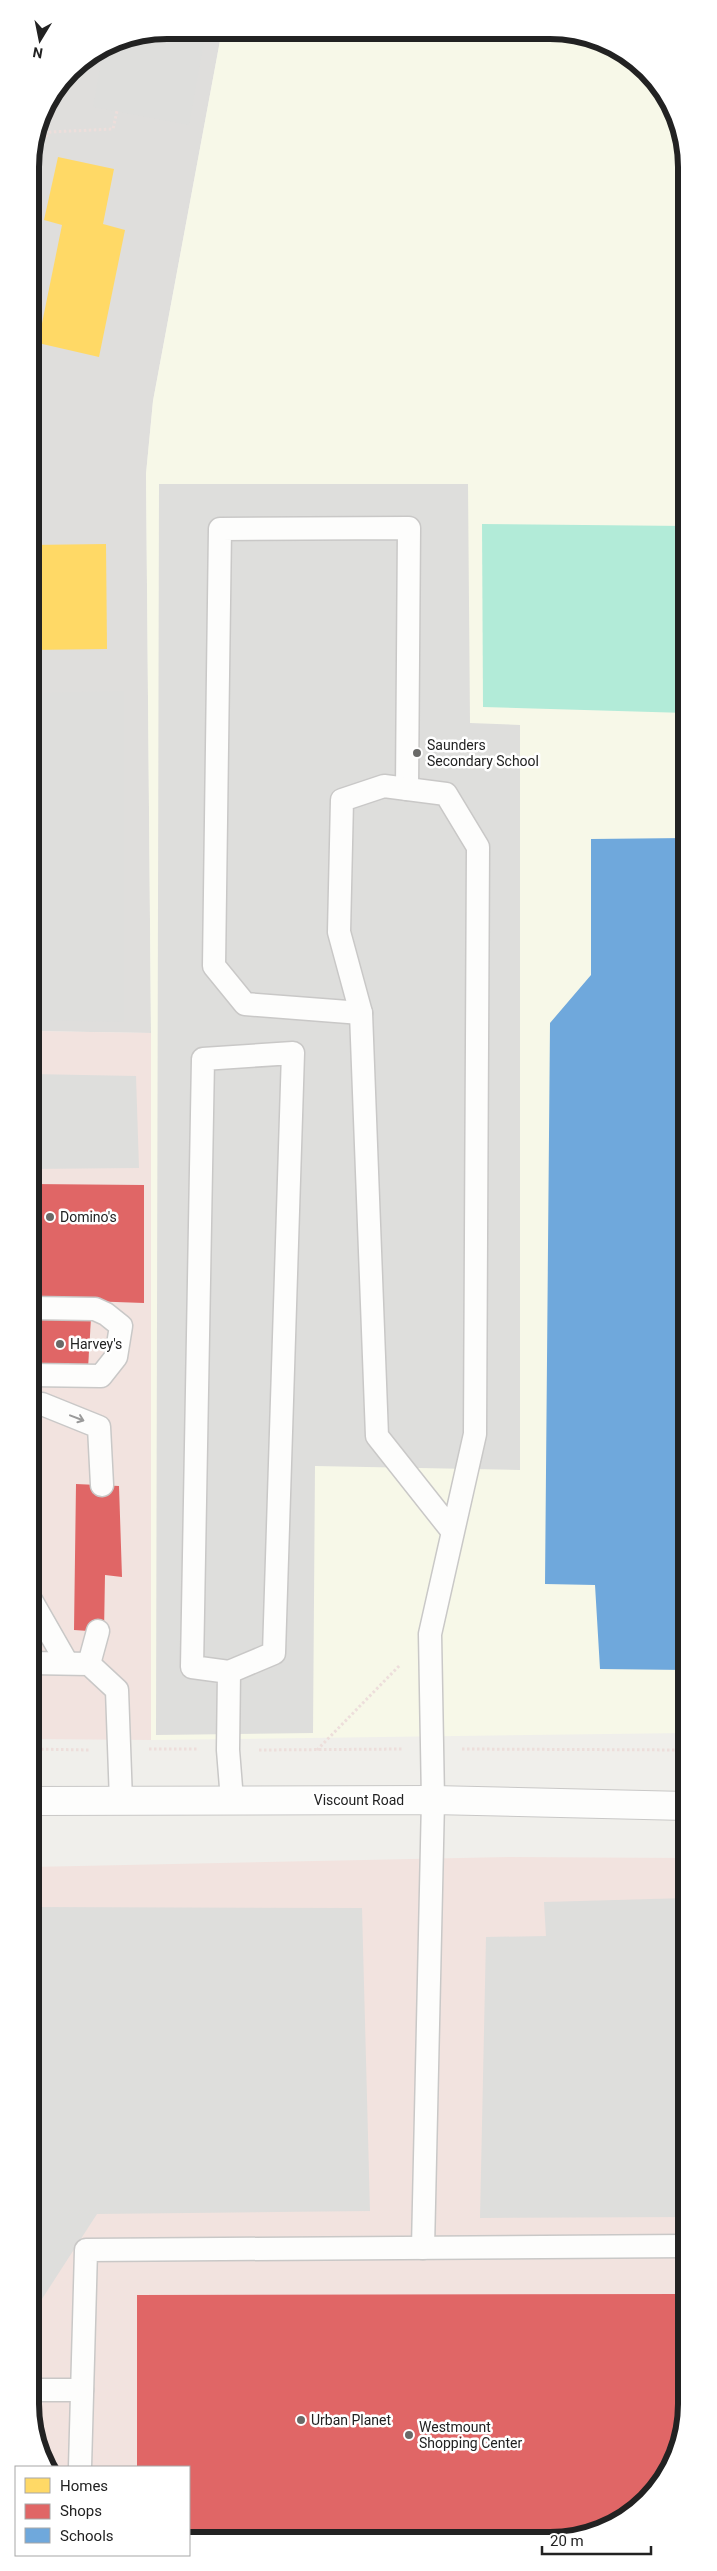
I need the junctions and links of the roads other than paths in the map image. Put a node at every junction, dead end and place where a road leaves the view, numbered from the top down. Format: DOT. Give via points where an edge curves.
graph roads {
  1 [pos="407,789"];
  2 [pos="361,1013"];
  3 [pos="39,1308"];
  4 [pos="39,1375"];
  5 [pos="39,1404"];
  6 [pos="102,1485"];
  7 [pos="453,1532"];
  8 [pos="39,1614"];
  9 [pos="98,1631"];
  10 [pos="39,1663"];
  11 [pos="67,1663"];
  12 [pos="89,1664"];
  13 [pos="229,1672"];
  14 [pos="232,1800"];
  15 [pos="433,1800"];
  16 [pos="39,1801"];
  17 [pos="121,1801"];
  18 [pos="678,1806"];
  19 [pos="678,2246"];
  20 [pos="423,2248"];
  21 [pos="39,2390"];
  22 [pos="82,2390"];
  23 [pos="80,2466"];
  1 -- 2 [label="lane" via="384,786 342,800 339,932"];
  1 -- 2 [label="lane" via="409,528 220,529 214,966 245,1004"];
  1 -- 7 [label="lane" via="446,794 478,847 475,1434"];
  2 -- 7 [label="lane" via="377,1436"];
  3 -- 4 [label="lane" via="95,1309 121,1326 116,1357 101,1376"];
  5 -- 6 [label="lane, one-way" via="99,1427"];
  7 -- 15 [label="lane" via="430,1634"];
  8 -- 11 [label="lane"];
  9 -- 12 [label="lane"];
  10 -- 11 [label="lane"];
  11 -- 12 [label="lane"];
  12 -- 17 [label="lane" via="116,1690"];
  13 -- 13 [label="lane" via="274,1652 293,1053 202,1059 192,1667"];
  13 -- 14 [label="lane" via="228,1750"];
  14 -- 15 [label="street, Viscount Road"];
  14 -- 17 [label="street, Viscount Road"];
  15 -- 18 [label="street, Viscount Road"];
  15 -- 20 [label="lane"];
  16 -- 17 [label="street, Viscount Road"];
  19 -- 20 [label="lane"];
  20 -- 22 [label="lane" via="86,2250"];
  21 -- 22 [label="lane"];
  22 -- 23 [label="lane"];
}
